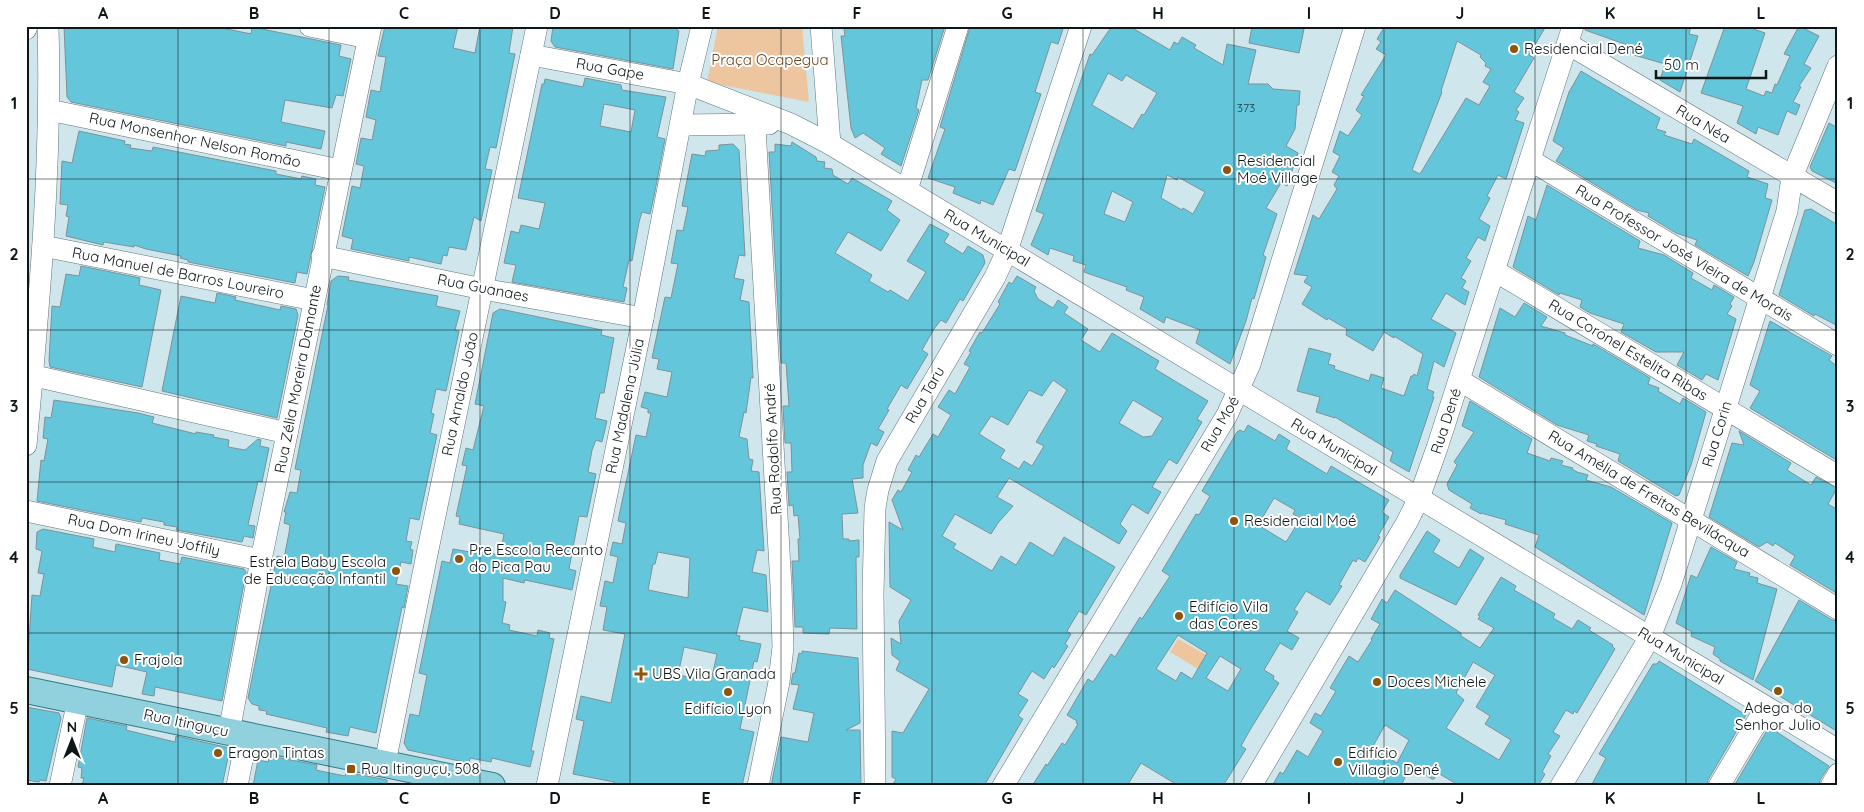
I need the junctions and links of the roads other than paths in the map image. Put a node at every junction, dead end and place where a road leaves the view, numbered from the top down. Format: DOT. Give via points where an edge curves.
graph roads {
  1 [pos="48,26"];
  2 [pos="310,26"];
  3 [pos="537,26"];
  4 [pos="702,26"];
  5 [pos="821,26"];
  6 [pos="958,26"];
  7 [pos="1081,26"];
  8 [pos="1356,26"];
  9 [pos="369,32"];
  10 [pos="1571,35"];
  11 [pos="531,55"];
  12 [pos="1838,66"];
  13 [pos="688,84"];
  14 [pos="49,110"];
  15 [pos="755,117"];
  16 [pos="682,125"];
  17 [pos="830,144"];
  18 [pos="1530,160"];
  19 [pos="340,170"];
  20 [pos="1792,177"];
  21 [pos="907,190"];
  22 [pos="1838,204"];
  23 [pos="42,246"];
  24 [pos="1007,250"];
  25 [pos="322,256"];
  26 [pos="1495,271"];
  27 [pos="482,288"];
  28 [pos="1760,298"];
  29 [pos="314,300"];
  30 [pos="643,318"];
  31 [pos="1838,345"];
  32 [pos="29,375"];
  33 [pos="1459,380"];
  34 [pos="1240,390"];
  35 [pos="1725,408"];
  36 [pos="287,433"];
  37 [pos="26,445"];
  38 [pos="1838,476"];
  39 [pos="1419,498"];
  40 [pos="26,511"];
  41 [pos="1690,519"];
  42 [pos="261,560"];
  43 [pos="1838,609"];
  44 [pos="1650,637"];
  45 [pos="26,690"];
  46 [pos="78,700"];
  47 [pos="1766,707"];
  48 [pos="238,733"];
  49 [pos="1838,750"];
  50 [pos="385,763"];
  51 [pos="1838,774"];
  52 [pos="419,778"];
  53 [pos="60,786"];
  54 [pos="237,786"];
  55 [pos="492,786"];
  56 [pos="547,786"];
  57 [pos="758,786"];
  58 [pos="875,786"];
  59 [pos="1003,786"];
  60 [pos="1251,786"];
  61 [pos="1561,786"];
  62 [pos="1719,786"];
  63 [pos="1831,786"];
  1 -- 14 [label="street"];
  2 -- 9 [label="street"];
  3 -- 11 [label="street, Rua Arnaldo João"];
  4 -- 13 [label="street, Rua Madalena Júlia"];
  5 -- 17 [label="street"];
  6 -- 21 [label="street"];
  7 -- 24 [label="street, Rua Taru"];
  8 -- 34 [label="street, Rua Moé"];
  9 -- 19 [label="street, Rua Zélia Moreira Damante"];
  10 -- 18 [label="street, Rua Dené"];
  10 -- 20 [label="street, Rua Néa"];
  11 -- 13 [label="street, Rua Gape"];
  11 -- 27 [label="street, Rua Arnaldo João"];
  12 -- 20 [label="street, Rua Corin"];
  13 -- 15 [label="street"];
  13 -- 16 [label="street, Rua Madalena Júlia"];
  14 -- 19 [label="street, Rua Monsenhor Nelson Romão"];
  14 -- 23 [label="street"];
  15 -- 16 [label="street"];
  15 -- 17 [label="street" via="791,124"];
  15 -- 57 [label="street, Rua Rodolfo André" via="783,647"];
  16 -- 30 [label="street, Rua Madalena Júlia"];
  17 -- 21 [label="street, Rua Municipal"];
  18 -- 26 [label="street, Rua Dené"];
  18 -- 28 [label="street, Rua Professor José Vieira de Morais"];
  19 -- 25 [label="street, Rua Zélia Moreira Damante"];
  20 -- 22 [label="street, Rua Néa"];
  20 -- 28 [label="street, Rua Corin" via="1787,211"];
  21 -- 24 [label="street, Rua Municipal"];
  23 -- 29 [label="street, Rua Manuel de Barros Loureiro"];
  23 -- 32 [label="street"];
  24 -- 34 [label="street, Rua Municipal"];
  24 -- 58 [label="street, Rua Taru" via="995,277 887,461 878,490 874,594"];
  25 -- 27 [label="street, Rua Guanaes"];
  25 -- 29 [label="street, Rua Zélia Moreira Damante"];
  26 -- 33 [label="street, Rua Dené"];
  26 -- 35 [label="street, Rua Coronel Estelita Ribas"];
  27 -- 30 [label="street, Rua Guanaes"];
  27 -- 50 [label="street, Rua Arnaldo João"];
  28 -- 31 [label="street, Rua Professor José Vieira de Morais"];
  28 -- 35 [label="street, Rua Corin"];
  29 -- 36 [label="street, Rua Zélia Moreira Damante"];
  30 -- 56 [label="street, Rua Madalena Júlia"];
  32 -- 36 [label="street"];
  32 -- 37 [label="street"];
  33 -- 39 [label="street, Rua Dené"];
  33 -- 41 [label="street, Rua Amélia de Freitas Bevilácqua"];
  34 -- 39 [label="street, Rua Municipal"];
  34 -- 59 [label="street, Rua Moé"];
  35 -- 38 [label="street, Rua Coronel Estelita Ribas"];
  35 -- 41 [label="street, Rua Corin"];
  36 -- 42 [label="street, Rua Zélia Moreira Damante"];
  39 -- 44 [label="street, Rua Municipal"];
  39 -- 60 [label="street, Rua Dené"];
  40 -- 42 [label="street, Rua Dom Irineu Joffily"];
  41 -- 43 [label="street, Rua Amélia de Freitas Bevilácqua"];
  41 -- 44 [label="street, Rua Corin" via="1671,584"];
  42 -- 48 [label="street, Rua Zélia Moreira Damante"];
  44 -- 47 [label="street, Rua Municipal"];
  44 -- 61 [label="street, Rua Corin"];
  45 -- 46 [label="main road, Rua Itinguçu"];
  46 -- 48 [label="main road, Rua Itinguçu"];
  46 -- 53 [label="street"];
  47 -- 49 [label="street, Rua Municipal"];
  47 -- 62 [label="street"];
  48 -- 50 [label="main road, Rua Itinguçu"];
  48 -- 54 [label="street, Rua Zélia Moreira Damante"];
  50 -- 52 [label="main road, Rua Itinguçu"];
  51 -- 63 [label="street"];
  52 -- 55 [label="main road, Rua Itinguçu"];
}
